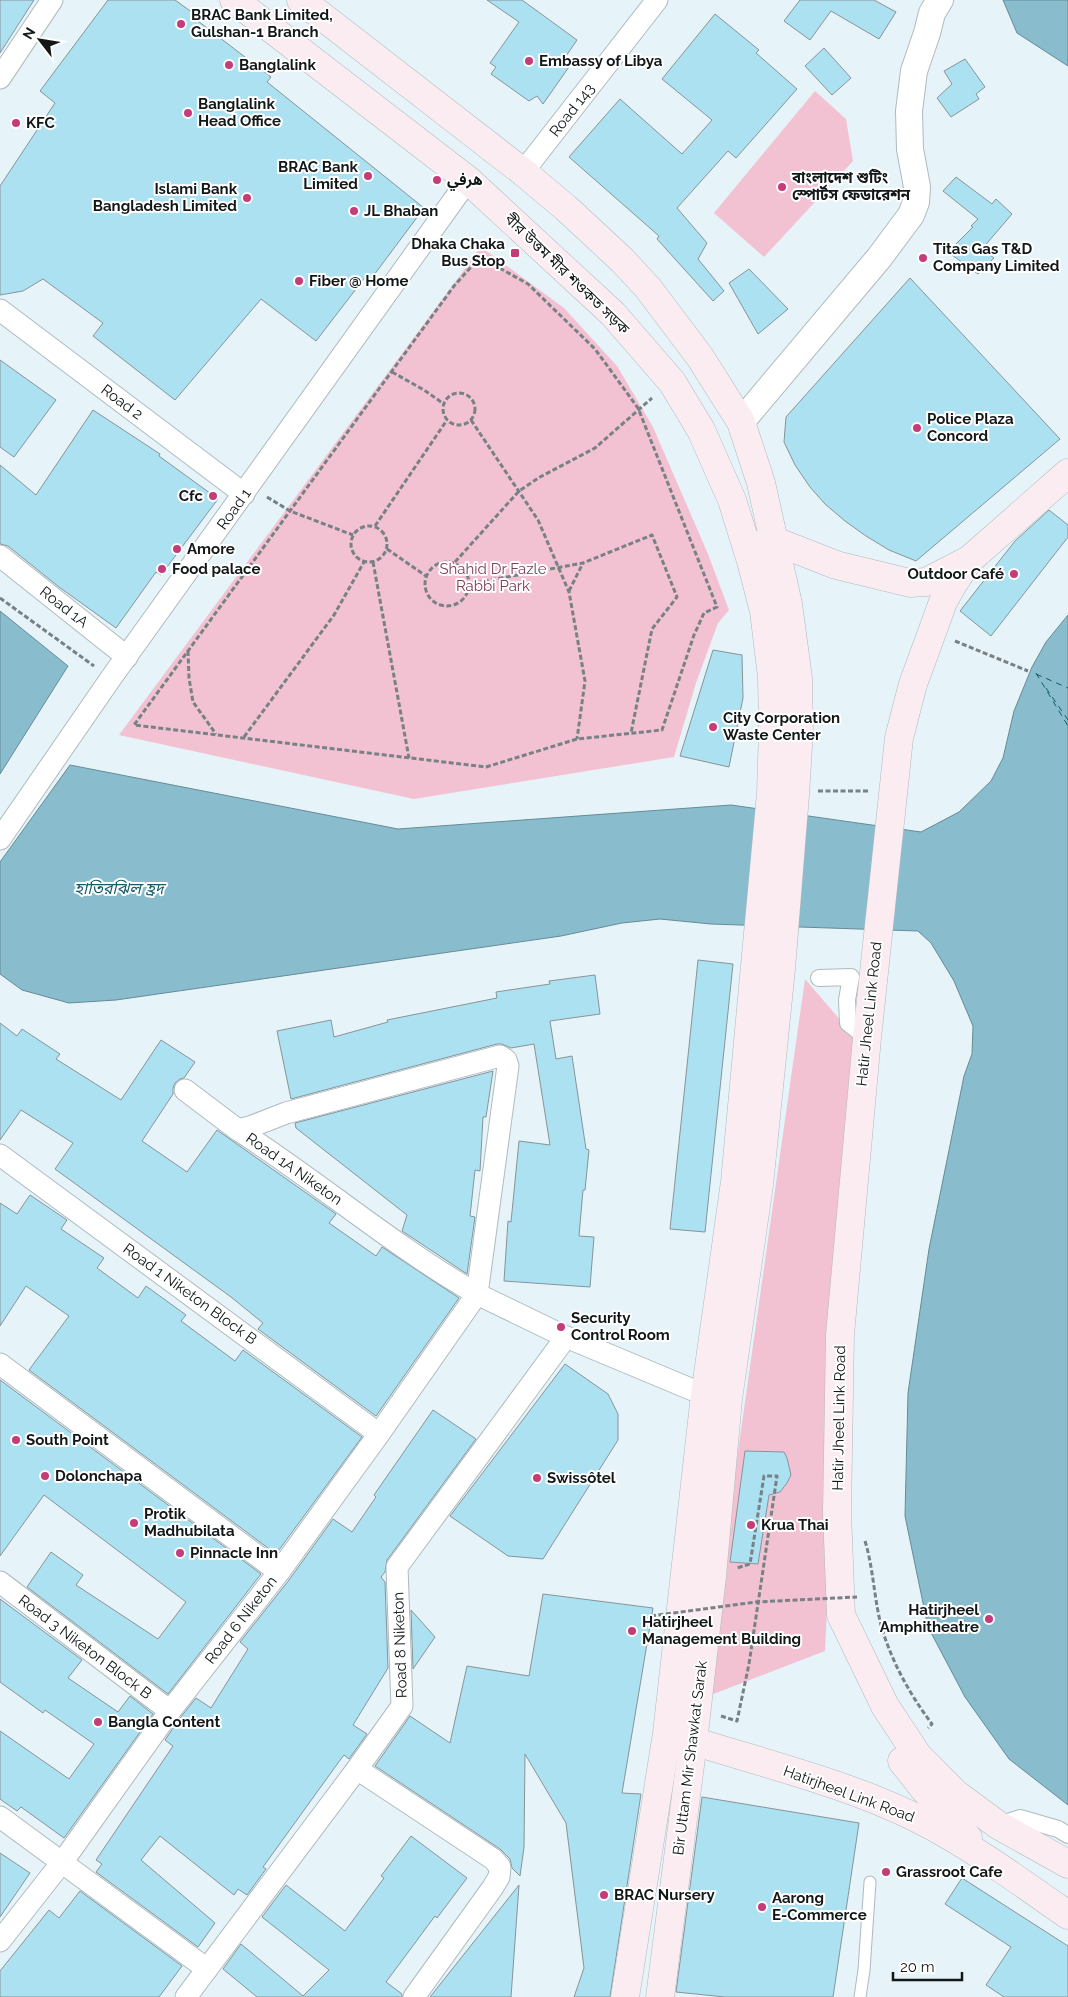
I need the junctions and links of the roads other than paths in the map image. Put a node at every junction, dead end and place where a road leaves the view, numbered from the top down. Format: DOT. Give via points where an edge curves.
graph roads {
  1 [pos="52,0"];
  2 [pos="234,0"];
  3 [pos="301,0"];
  4 [pos="657,0"];
  5 [pos="940,0"];
  6 [pos="957,0"];
  7 [pos="927,33"];
  8 [pos="0,78"];
  9 [pos="523,172"];
  10 [pos="468,180"];
  11 [pos="0,310"];
  12 [pos="741,422"];
  13 [pos="1068,474"];
  14 [pos="247,490"];
  15 [pos="776,542"];
  16 [pos="747,548"];
  17 [pos="0,556"];
  18 [pos="968,561"];
  19 [pos="127,657"];
  20 [pos="787,791"];
  21 [pos="0,839"];
  22 [pos="819,978"];
  23 [pos="867,1038"];
  24 [pos="185,1090"];
  25 [pos="238,1130"];
  26 [pos="0,1155"];
  27 [pos="477,1294"];
  28 [pos="566,1337"];
  29 [pos="0,1364"];
  30 [pos="716,1397"];
  31 [pos="379,1434"];
  32 [pos="279,1572"];
  33 [pos="0,1582"];
  34 [pos="851,1610"];
  35 [pos="170,1711"];
  36 [pos="667,1733"];
  37 [pos="693,1742"];
  38 [pos="357,1769"];
  39 [pos="0,1817"];
  40 [pos="998,1825"];
  41 [pos="1068,1835"];
  42 [pos="988,1860"];
  43 [pos="61,1863"];
  44 [pos="1068,1864"];
  45 [pos="870,1882"];
  46 [pos="1068,1915"];
  47 [pos="0,1941"];
  48 [pos="207,1969"];
  49 [pos="186,1997"];
  50 [pos="414,1997"];
  51 [pos="625,1997"];
  52 [pos="660,1997"];
  53 [pos="860,1997"];
  1 -- 8 [label="street"];
  2 -- 10 [label="main road, বীর উত্তম মীর শওকত সড়ক"];
  3 -- 9 [label="main road"];
  4 -- 9 [label="street, Road 143"];
  5 -- 7 [label="street" via="932,13"];
  6 -- 7 [label="street"];
  7 -- 12 [label="street" via="914,71 909,111 910,149 917,187 916,202 910,215 879,258"];
  9 -- 12 [label="main road" via="573,214 648,288 700,357"];
  10 -- 14 [label="street, Road 1"];
  10 -- 16 [label="main road, বীর উত্তম মীর শওকত সড়ক" via="612,314 672,382 701,430 732,500"];
  11 -- 14 [label="street, Road 2"];
  12 -- 15 [label="main road"];
  13 -- 18 [label="main road, Hatir Jheel Link Road"];
  14 -- 19 [label="street, Road 1"];
  15 -- 16 [label="main road"];
  15 -- 18 [label="main road" via="836,566 910,583 926,582"];
  15 -- 20 [label="main road" via="798,678 799,731"];
  16 -- 20 [label="main road, বীর উত্তম মীর শওকত সড়ক" via="764,611 772,677 773,730"];
  17 -- 19 [label="street, Road 1A"];
  18 -- 23 [label="main road, Hatir Jheel Link Road" via="943,602 913,684 899,738"];
  19 -- 21 [label="street, Road 1"];
  20 -- 30 [label="main road" via="768,967 735,1182"];
  22 -- 23 [label="street" via="851,977 848,1023"];
  23 -- 34 [label="main road, Hatir Jheel Link Road" via="840,1335 837,1512"];
  24 -- 25 [label="street"];
  25 -- 27 [label="street, Road 1A Niketon" via="443,1275"];
  25 -- 27 [label="street, Road 1A Niketon" via="286,1113 500,1056 506,1060 508,1066"];
  26 -- 31 [label="street, Road 1 Niketon Block B"];
  27 -- 28 [label="street, Road 1A Niketon"];
  27 -- 31 [label="street, Road 6 Niketon"];
  28 -- 30 [label="street, Road 1A Niketon"];
  28 -- 38 [label="street, Road 8 Niketon" via="397,1567 402,1706"];
  29 -- 32 [label="street"];
  30 -- 36 [label="main road"];
  30 -- 37 [label="main road, Bir Uttam Mir Shawkat Sarak" via="712,1576"];
  31 -- 32 [label="street, Road 6 Niketon"];
  32 -- 35 [label="street, Road 6 Niketon"];
  33 -- 35 [label="street, Road 3 Niketon Block B"];
  34 -- 40 [label="main road, Hatir Jheel Link Road" via="885,1706 918,1756 956,1794"];
  34 -- 42 [label="main road, Hatir Jheel Link Road" via="855,1679 874,1723 924,1789"];
  35 -- 43 [label="street, Road 6 Niketon"];
  36 -- 37 [label="main road, Hatirjheel Link Road"];
  36 -- 51 [label="main road"];
  37 -- 42 [label="main road, Hatirjheel Link Road" via="875,1800 927,1823"];
  37 -- 52 [label="main road, Bir Uttam Mir Shawkat Sarak"];
  38 -- 48 [label="street, Road 8 Niketon"];
  38 -- 50 [label="street" via="493,1859 500,1867 493,1887"];
  39 -- 43 [label="street"];
  40 -- 41 [label="street" via="1020,1818"];
  40 -- 44 [label="main road, Hatir Jheel Link Road"];
  42 -- 46 [label="main road, Hatirjheel Link Road"];
  43 -- 47 [label="street, Road 6 Niketon"];
  43 -- 48 [label="street"];
  45 -- 53 [label="lane"];
  48 -- 49 [label="street, Road 8 Niketon"];
}
